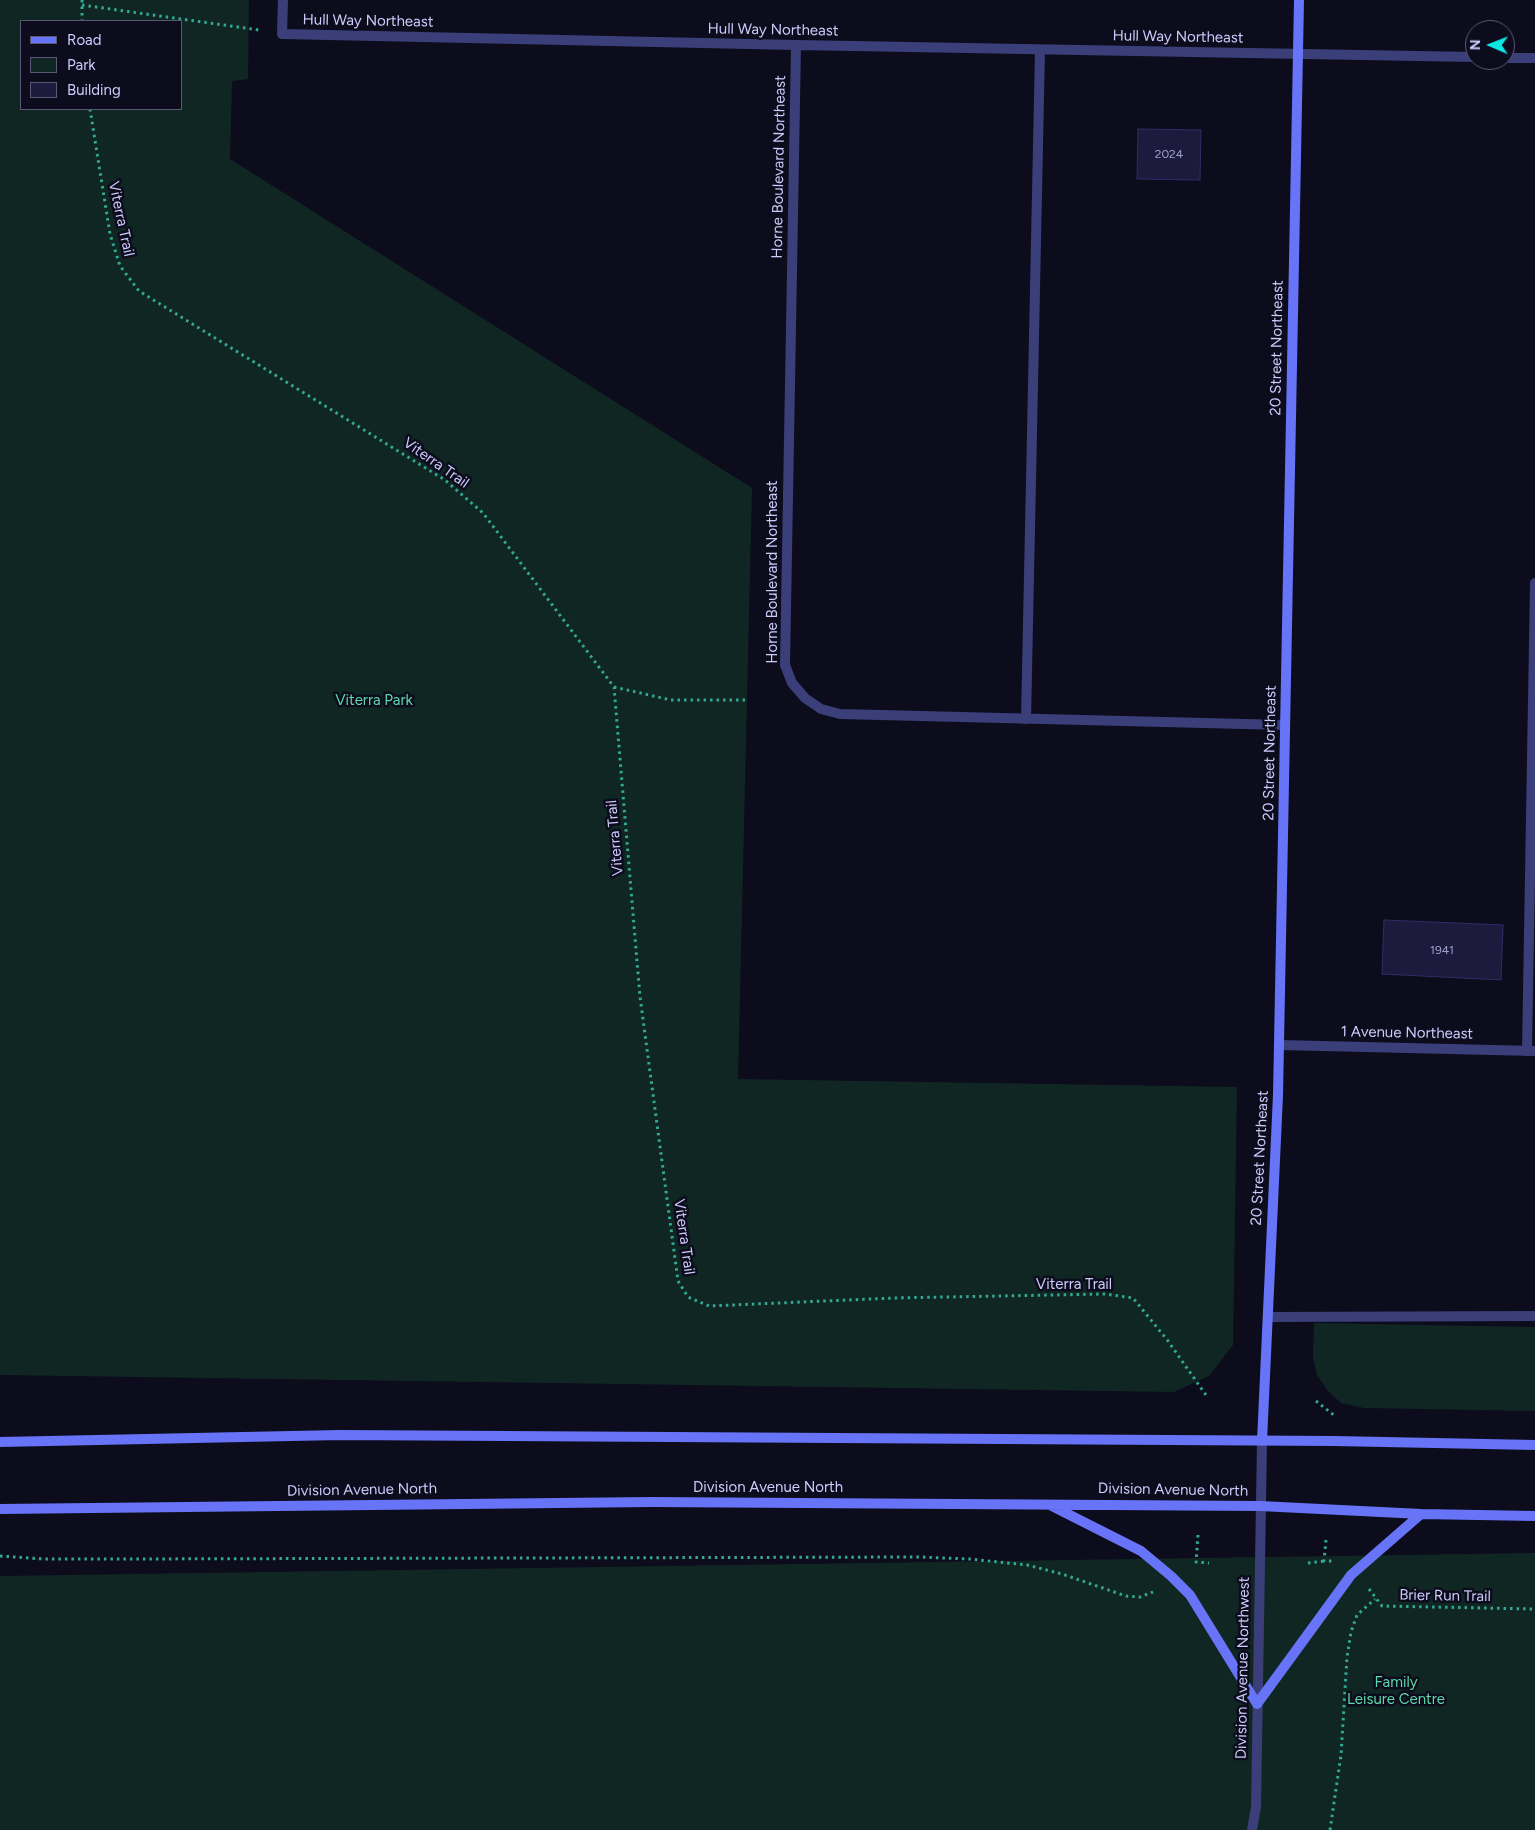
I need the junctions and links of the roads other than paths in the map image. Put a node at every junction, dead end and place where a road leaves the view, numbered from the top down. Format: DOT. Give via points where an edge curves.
graph roads {
  1 [pos="283,0"];
  2 [pos="1299,0"];
  3 [pos="796,46"];
  4 [pos="1040,50"];
  5 [pos="1298,55"];
  6 [pos="1465,57"];
  7 [pos="1515,58"];
  8 [pos="1535,58"];
  9 [pos="1535,583"];
  10 [pos="1026,719"];
  11 [pos="1285,725"];
  12 [pos="1279,1045"];
  13 [pos="1531,1051"];
  14 [pos="1535,1316"];
  15 [pos="1268,1317"];
  16 [pos="1262,1441"];
  17 [pos="0,1442"];
  18 [pos="1535,1445"];
  19 [pos="1047,1504"];
  20 [pos="1260,1506"];
  21 [pos="0,1509"];
  22 [pos="1421,1514"];
  23 [pos="1535,1516"];
  24 [pos="1257,1704"];
  25 [pos="1252,1830"];
  1 -- 3 [label="street, Hull Way Northeast" via="282,34"];
  2 -- 5 [label="main road, 20 Street Northeast"];
  3 -- 4 [label="street, Hull Way Northeast"];
  3 -- 10 [label="street, Horne Boulevard Northeast" via="785,665 792,683 805,698 821,709 840,714"];
  4 -- 5 [label="street, Hull Way Northeast"];
  4 -- 10 [label="street"];
  5 -- 6 [label="street, Hull Way Northeast"];
  5 -- 11 [label="main road, 20 Street Northeast"];
  7 -- 8 [label="street"];
  9 -- 13 [label="street"];
  10 -- 11 [label="street, Horne Boulevard Northeast"];
  11 -- 12 [label="main road, 20 Street Northeast"];
  12 -- 13 [label="street, 1 Avenue Northeast"];
  12 -- 15 [label="main road, 20 Street Northeast"];
  14 -- 15 [label="street"];
  15 -- 16 [label="main road, 20 Street Northeast"];
  16 -- 17 [label="main road" via="340,1434"];
  16 -- 18 [label="main road"];
  16 -- 20 [label="street, 20 Street Northeast"];
  19 -- 20 [label="main road, Division Avenue North"];
  19 -- 21 [label="main road, Division Avenue North" via="651,1502"];
  19 -- 24 [label="main road" via="1141,1551 1171,1576 1190,1595"];
  20 -- 22 [label="main road, Division Avenue North"];
  20 -- 24 [label="street, Division Avenue Northwest"];
  22 -- 23 [label="main road, Division Avenue North"];
  22 -- 24 [label="main road" via="1351,1575"];
  24 -- 25 [label="street, Division Avenue Northwest" via="1256,1807"];
}
